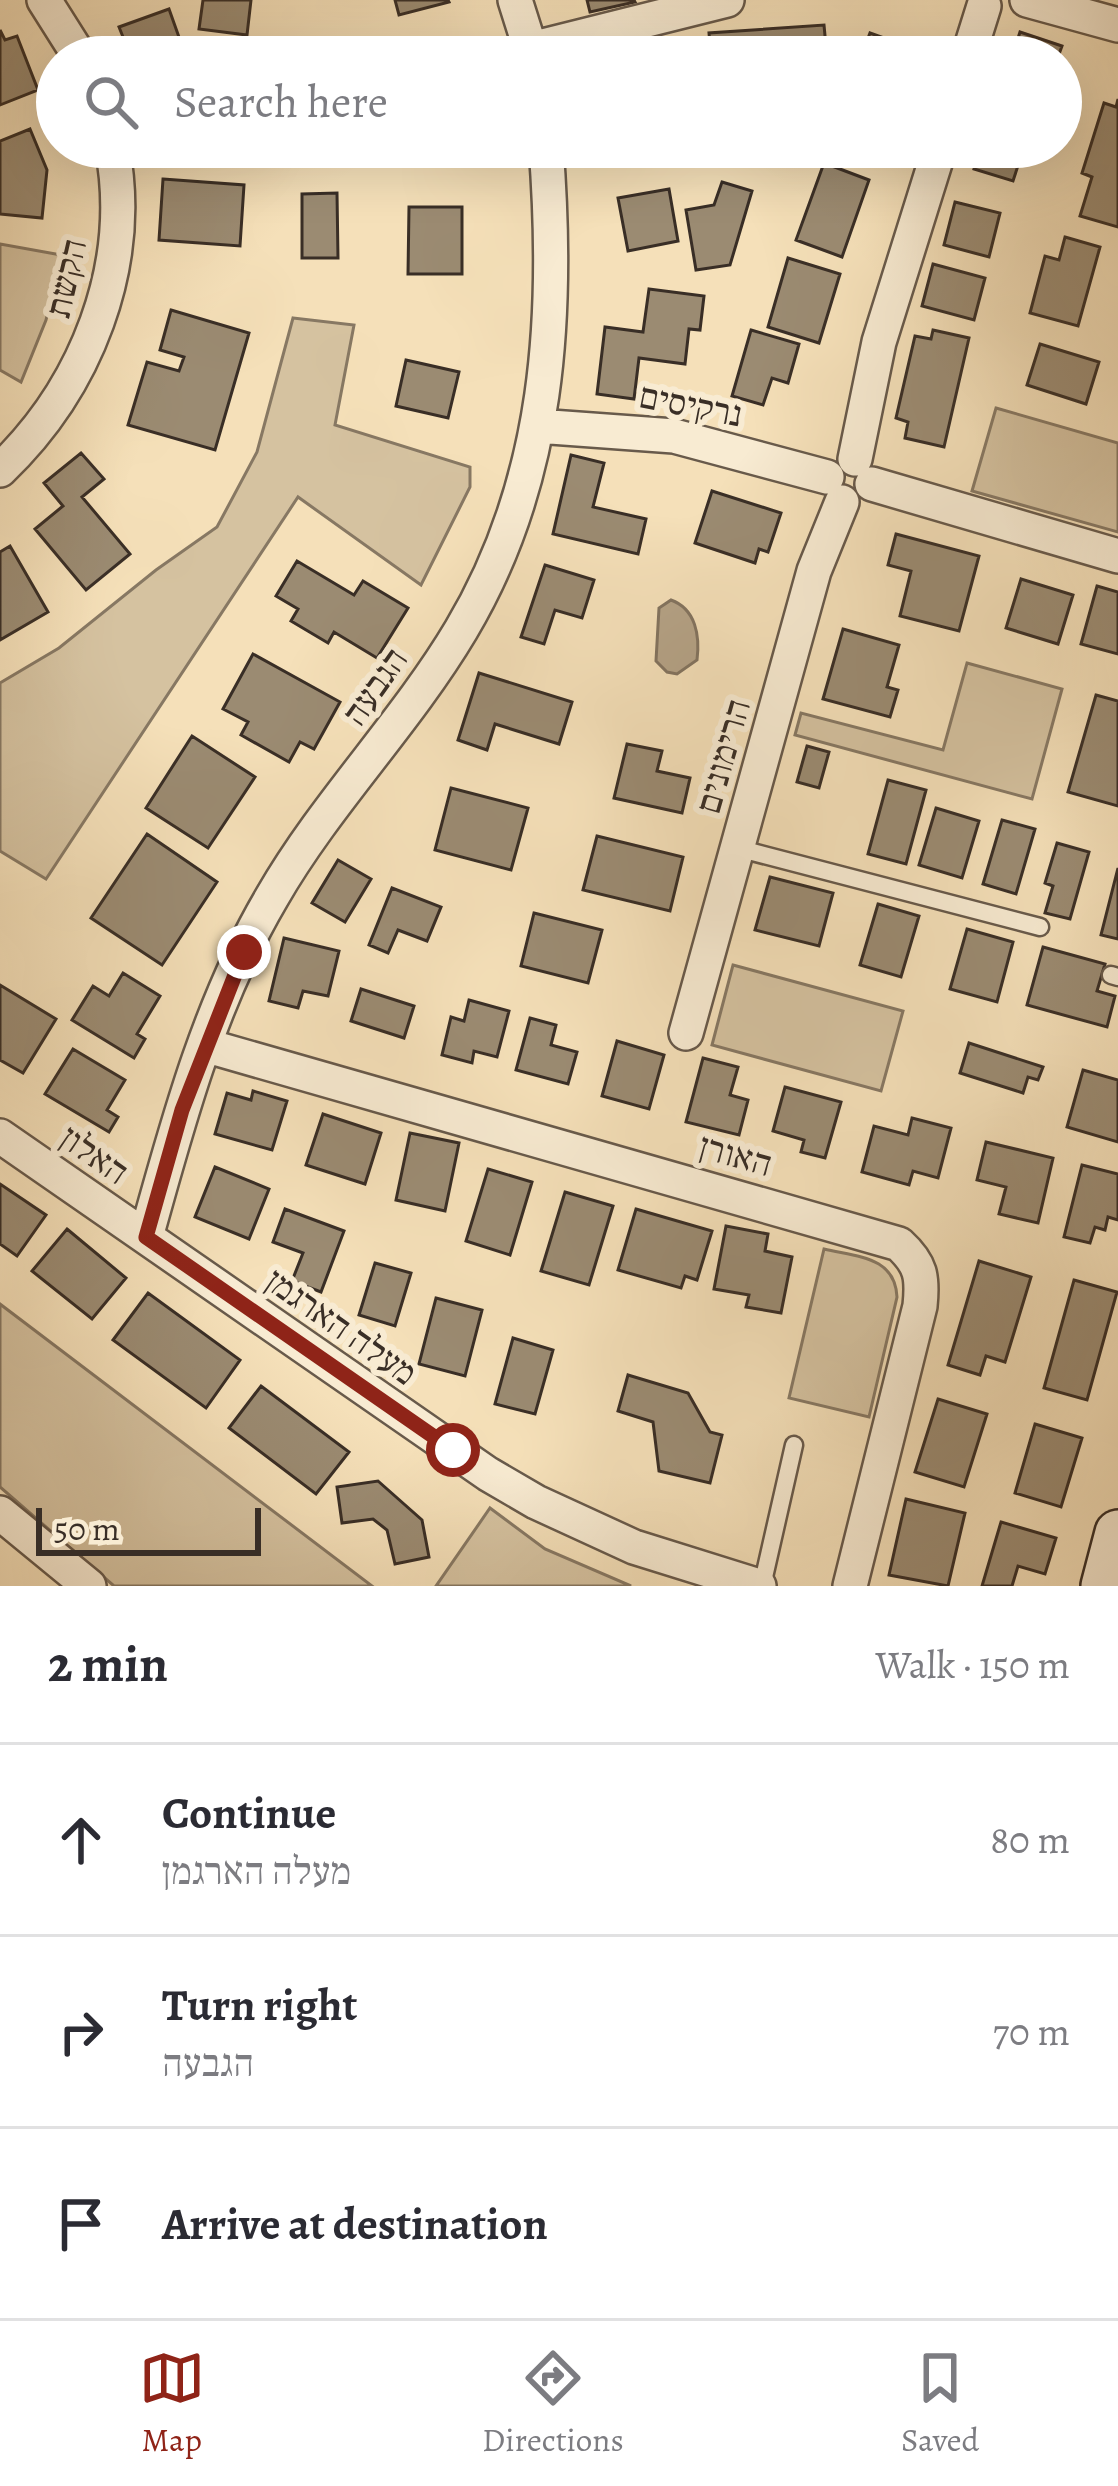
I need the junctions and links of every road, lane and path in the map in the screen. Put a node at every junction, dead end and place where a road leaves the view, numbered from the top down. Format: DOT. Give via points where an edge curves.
graph roads {
  1 [pos="44,0"];
  2 [pos="514,0"];
  3 [pos="727,0"];
  4 [pos="1027,0"];
  5 [pos="992,2"];
  6 [pos="1118,26"];
  7 [pos="67,36"];
  8 [pos="526,36"];
  9 [pos="595,36"];
  10 [pos="977,36"];
  11 [pos="116,168"];
  12 [pos="547,168"];
  13 [pos="933,168"];
  14 [pos="537,426"];
  15 [pos="0,470"];
  16 [pos="849,481"];
  17 [pos="1118,556"];
  18 [pos="737,848"];
  19 [pos="1040,927"];
  20 [pos="686,1033"];
  21 [pos="204,1045"];
  22 [pos="0,1136"];
  23 [pos="146,1237"];
  24 [pos="794,1444"];
  25 [pos="0,1513"];
  26 [pos="1118,1533"];
  27 [pos="89,1586"];
  28 [pos="760,1586"];
  29 [pos="850,1586"];
  30 [pos="1104,1586"];
  1 -- 7 [label="street"];
  2 -- 8 [label="street"];
  3 -- 9 [label="street"];
  4 -- 6 [label="street"];
  5 -- 10 [label="street"];
  11 -- 15 [label="street, הקשת" via="109,288 87,351 58,402"];
  12 -- 14 [label="street, הגבעה" via="553,293"];
  13 -- 16 [label="street, הרימונים" via="879,342"];
  14 -- 16 [label="street, נרקיסים" via="688,438"];
  14 -- 21 [label="street, הגבעה" via="493,566 461,630 272,896"];
  16 -- 17 [label="street, נרקיסים"];
  16 -- 18 [label="street, הרימונים" via="814,571"];
  18 -- 19 [label="lane"];
  18 -- 20 [label="street, הרימונים"];
  21 -- 23 [label="street, הגבעה"];
  21 -- 29 [label="street, האורן" via="899,1244 923,1277 920,1306"];
  22 -- 23 [label="street, האלון"];
  23 -- 28 [label="street, מעלה הארגמן" via="536,1502 634,1547"];
  24 -- 28 [label="lane"];
  25 -- 27 [label="street"];
  26 -- 30 [label="street"];
}
